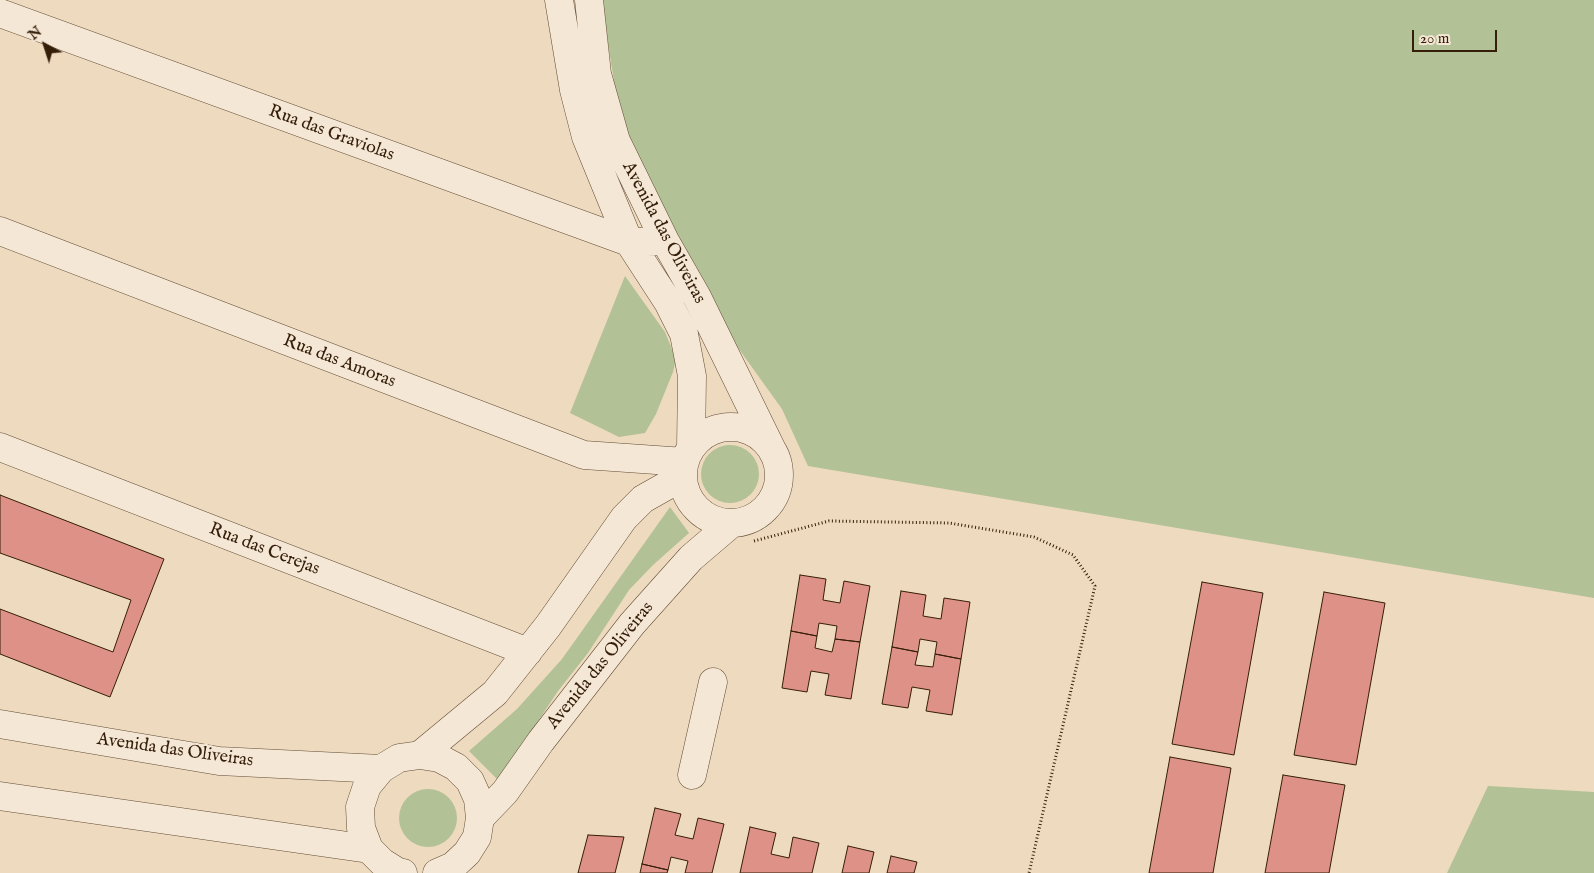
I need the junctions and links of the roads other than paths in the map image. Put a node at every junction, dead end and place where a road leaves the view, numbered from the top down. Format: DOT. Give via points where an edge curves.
graph roads {
  1 [pos="560,0"];
  2 [pos="590,4"];
  3 [pos="0,13"];
  4 [pos="0,232"];
  5 [pos="629,242"];
  6 [pos="665,242"];
  7 [pos="0,447"];
  8 [pos="774,454"];
  9 [pos="686,462"];
  10 [pos="739,533"];
  11 [pos="528,652"];
  12 [pos="713,682"];
  13 [pos="0,724"];
  14 [pos="420,755"];
  15 [pos="381,769"];
  16 [pos="692,775"];
  17 [pos="1,802"];
  18 [pos="480,818"];
  19 [pos="384,864"];
  20 [pos="448,871"];
  1 -- 2 [label="street"];
  1 -- 5 [label="street, Avenida das Oliveiras" via="574,90 586,136"];
  2 -- 6 [label="street, Avenida das Oliveiras" via="597,74 616,141"];
  3 -- 5 [label="street, Rua das Graviolas"];
  4 -- 9 [label="street, Rua das Amoras" via="584,455"];
  5 -- 6 [label="street, Rua das Graviolas"];
  5 -- 9 [label="street, Avenida das Oliveiras" via="668,302 684,334 692,376"];
  6 -- 8 [label="street, Avenida das Oliveiras" via="697,297"];
  7 -- 11 [label="street, Rua das Cerejas"];
  8 -- 9 [label="street, Avenida das Oliveiras" via="764,440 750,431 734,427 702,436"];
  8 -- 10 [label="street, Avenida das Oliveiras" via="778,486 771,501 747,520"];
  9 -- 10 [label="street, Avenida das Oliveiras" via="686,492 693,505 704,515"];
  9 -- 11 [label="street, Avenida das Oliveiras" via="624,518"];
  10 -- 18 [label="street, Avenida das Oliveiras" via="691,558 632,624 505,792"];
  11 -- 14 [label="street, Avenida das Oliveiras" via="495,692"];
  12 -- 16 [label="street"];
  13 -- 15 [label="street, Avenida das Oliveiras" via="219,760"];
  14 -- 15 [label="street, Avenida das Oliveiras" via="399,758"];
  14 -- 18 [label="street, Avenida das Oliveiras" via="439,758 456,767 470,781 478,799"];
  15 -- 19 [label="street, Avenida das Oliveiras" via="367,786 360,807 361,828"];
  17 -- 19 [label="street, Avenida das Oliveiras"];
  18 -- 20 [label="street, Avenida das Oliveiras" via="476,837 467,853"];
}
